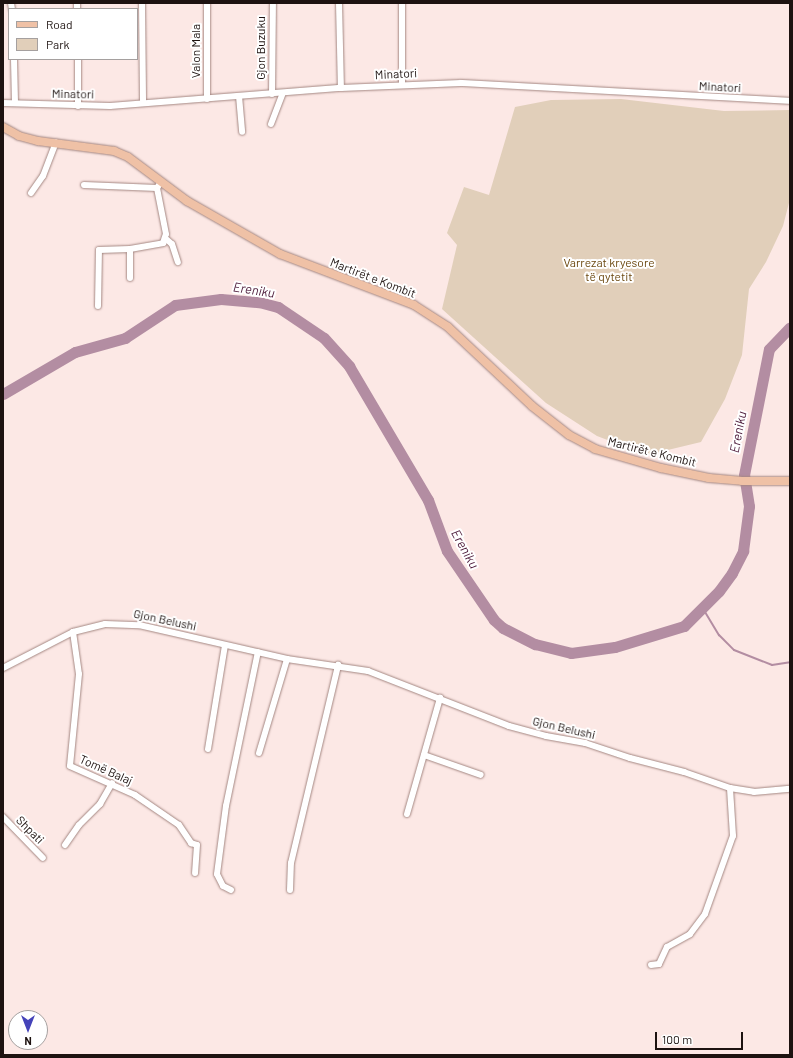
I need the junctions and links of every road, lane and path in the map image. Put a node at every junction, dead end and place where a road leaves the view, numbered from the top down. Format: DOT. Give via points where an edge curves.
graph roads {
  1 [pos="142,3"];
  2 [pos="207,3"];
  3 [pos="272,3"];
  4 [pos="339,3"];
  5 [pos="402,3"];
  6 [pos="14,60"];
  7 [pos="78,60"];
  8 [pos="402,84"];
  9 [pos="341,88"];
  10 [pos="283,93"];
  11 [pos="272,94"];
  12 [pos="240,96"];
  13 [pos="207,99"];
  14 [pos="790,101"];
  15 [pos="3,103"];
  16 [pos="15,103"];
  17 [pos="143,103"];
  18 [pos="78,106"];
  19 [pos="271,124"];
  20 [pos="3,127"];
  21 [pos="242,132"];
  22 [pos="56,142"];
  23 [pos="84,185"];
  24 [pos="159,185"];
  25 [pos="31,193"];
  26 [pos="165,238"];
  27 [pos="130,249"];
  28 [pos="178,262"];
  29 [pos="130,278"];
  30 [pos="98,306"];
  31 [pos="789,481"];
  32 [pos="73,632"];
  33 [pos="224,644"];
  34 [pos="258,652"];
  35 [pos="286,659"];
  36 [pos="338,666"];
  37 [pos="3,668"];
  38 [pos="440,698"];
  39 [pos="208,749"];
  40 [pos="259,753"];
  41 [pos="424,755"];
  42 [pos="481,775"];
  43 [pos="112,783"];
  44 [pos="730,788"];
  45 [pos="790,789"];
  46 [pos="406,814"];
  47 [pos="3,817"];
  48 [pos="65,845"];
  49 [pos="43,858"];
  50 [pos="196,873"];
  51 [pos="231,890"];
  52 [pos="290,890"];
  53 [pos="651,965"];
  1 -- 17 [label="street"];
  2 -- 13 [label="street, Valon Mala"];
  3 -- 11 [label="street, Gjon Buzuku"];
  4 -- 9 [label="street"];
  5 -- 8 [label="street"];
  6 -- 16 [label="street"];
  7 -- 18 [label="street"];
  8 -- 9 [label="street, Minatori"];
  8 -- 14 [label="street, Minatori" via="533,86"];
  9 -- 10 [label="street, Minatori"];
  10 -- 11 [label="street, Minatori"];
  10 -- 19 [label="street"];
  11 -- 12 [label="street, Minatori"];
  12 -- 13 [label="street, Minatori"];
  12 -- 21 [label="street"];
  13 -- 17 [label="street, Minatori"];
  15 -- 16 [label="street, Minatori"];
  16 -- 18 [label="street, Minatori"];
  17 -- 18 [label="street, Minatori"];
  20 -- 22 [label="main road, Martirët e Kombit" via="19,136"];
  22 -- 24 [label="main road, Martirët e Kombit" via="114,151 128,157"];
  22 -- 25 [label="street" via="38,187"];
  23 -- 24 [label="street"];
  24 -- 26 [label="street"];
  24 -- 31 [label="main road, Martirët e Kombit" via="280,254 414,305 448,327 532,406 582,443 622,458 709,478"];
  26 -- 27 [label="street" via="160,245"];
  26 -- 28 [label="street" via="172,244"];
  27 -- 29 [label="street"];
  27 -- 30 [label="street" via="99,250"];
  32 -- 33 [label="street, Gjon Belushi" via="105,624 139,625"];
  32 -- 37 [label="street, Gjon Belushi"];
  32 -- 43 [label="street, Tomë Balaj" via="79,674 70,766 74,770"];
  33 -- 34 [label="street, Gjon Belushi"];
  33 -- 39 [label="street"];
  34 -- 35 [label="street, Gjon Belushi"];
  34 -- 51 [label="street" via="226,806 217,874 223,886"];
  35 -- 36 [label="street, Gjon Belushi"];
  35 -- 40 [label="street"];
  36 -- 38 [label="street, Gjon Belushi" via="385,676"];
  36 -- 52 [label="street" via="291,864"];
  38 -- 41 [label="street"];
  38 -- 44 [label="street, Gjon Belushi" via="509,726 586,743"];
  41 -- 42 [label="street"];
  41 -- 46 [label="street"];
  43 -- 48 [label="street" via="100,804 79,825"];
  43 -- 50 [label="street, Tomë Balaj" via="179,825 191,843 197,845"];
  44 -- 45 [label="street, Gjon Belushi" via="754,792"];
  44 -- 53 [label="street" via="733,836 708,909 690,934 667,947 660,964"];
  47 -- 49 [label="street, Shpati"];
}
